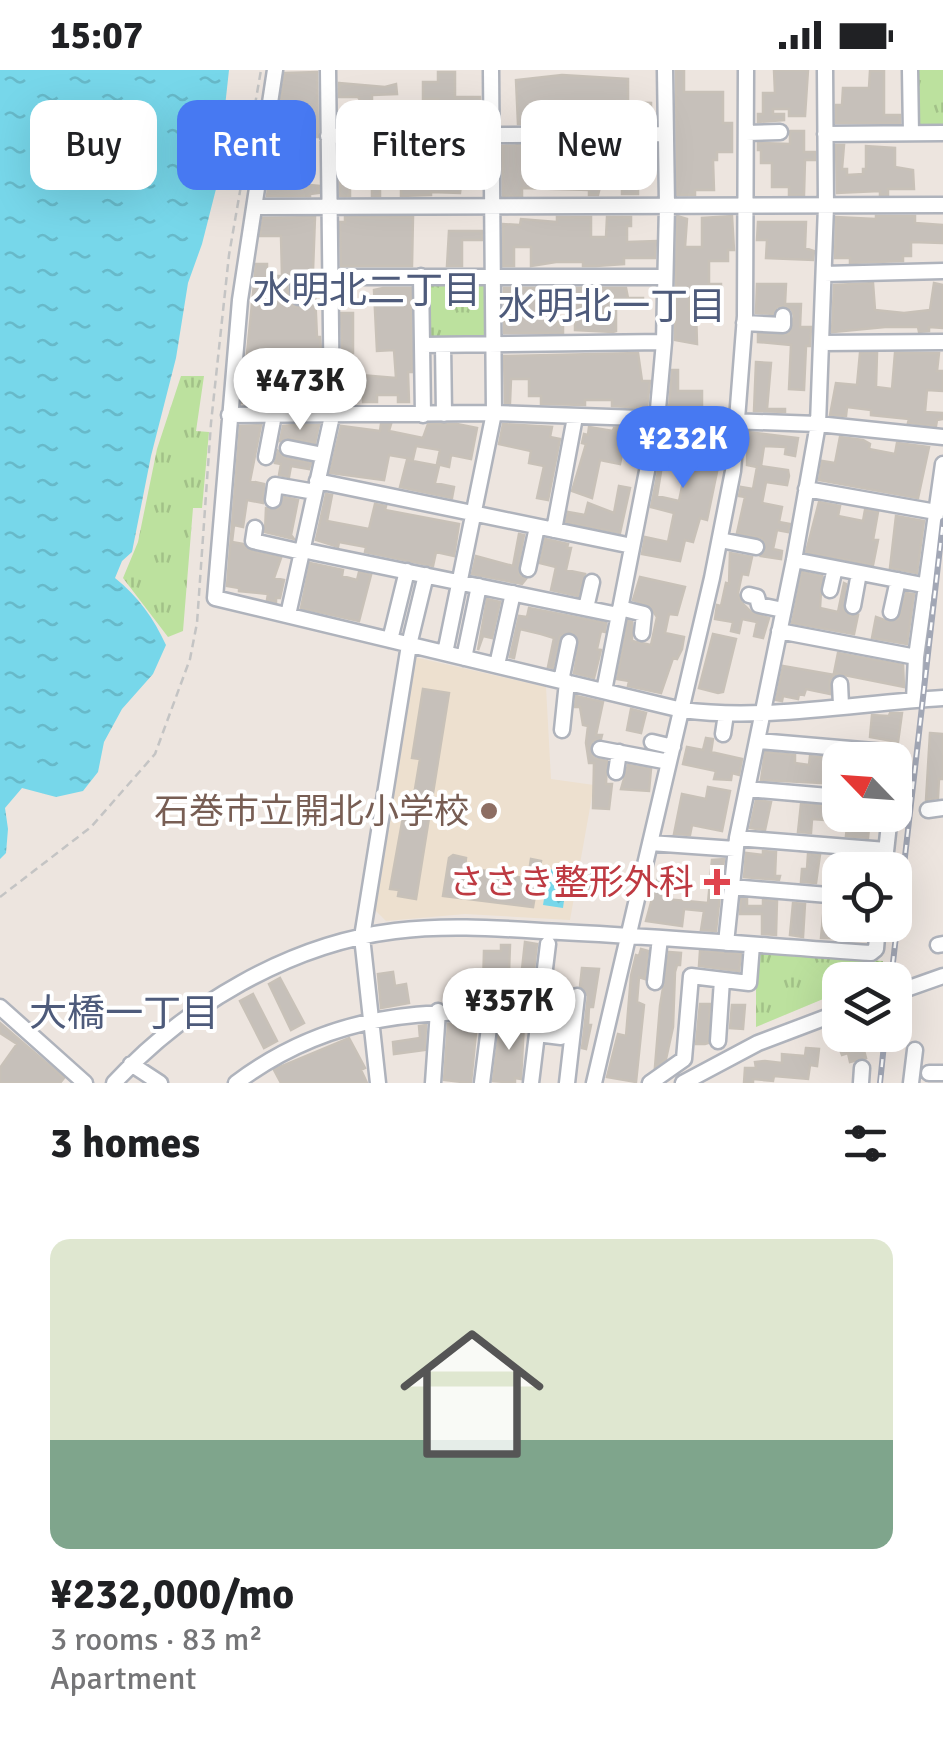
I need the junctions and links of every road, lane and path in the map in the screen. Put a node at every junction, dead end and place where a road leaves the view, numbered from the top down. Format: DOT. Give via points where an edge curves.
graph roads {
  1 [pos="260,70"];
  2 [pos="275,70"];
  3 [pos="328,70"];
  4 [pos="491,70"];
  5 [pos="666,70"];
  6 [pos="746,70"];
  7 [pos="825,70"];
  8 [pos="910,70"];
  9 [pos="491,100"];
  10 [pos="780,132"];
  11 [pos="746,133"];
  12 [pos="912,133"];
  13 [pos="943,133"];
  14 [pos="666,134"];
  15 [pos="825,134"];
  16 [pos="328,136"];
  17 [pos="336,136"];
  18 [pos="501,137"];
  19 [pos="490,190"];
  20 [pos="667,205"];
  21 [pos="746,205"];
  22 [pos="943,205"];
  23 [pos="490,206"];
  24 [pos="826,206"];
  25 [pos="255,207"];
  26 [pos="328,207"];
  27 [pos="943,271"];
  28 [pos="824,274"];
  29 [pos="490,275"];
  30 [pos="421,276"];
  31 [pos="664,277"];
  32 [pos="329,280"];
  33 [pos="298,297"];
  34 [pos="783,316"];
  35 [pos="744,323"];
  36 [pos="664,342"];
  37 [pos="943,342"];
  38 [pos="821,343"];
  39 [pos="422,345"];
  40 [pos="443,345"];
  41 [pos="491,345"];
  42 [pos="331,360"];
  43 [pos="284,362"];
  44 [pos="494,413"];
  45 [pos="422,414"];
  46 [pos="444,414"];
  47 [pos="229,415"];
  48 [pos="274,416"];
  49 [pos="332,416"];
  50 [pos="576,416"];
  51 [pos="657,420"];
  52 [pos="738,421"];
  53 [pos="818,424"];
  54 [pos="943,437"];
  55 [pos="288,448"];
  56 [pos="324,455"];
  57 [pos="266,457"];
  58 [pos="943,464"];
  59 [pos="316,487"];
  60 [pos="806,489"];
  61 [pos="273,500"];
  62 [pos="936,512"];
  63 [pos="474,514"];
  64 [pos="536,527"];
  65 [pos="256,528"];
  66 [pos="554,530"];
  67 [pos="720,540"];
  68 [pos="632,546"];
  69 [pos="756,546"];
  70 [pos="302,551"];
  71 [pos="794,560"];
  72 [pos="835,568"];
  73 [pos="528,569"];
  74 [pos="406,571"];
  75 [pos="859,573"];
  76 [pos="426,575"];
  77 [pos="898,580"];
  78 [pos="460,582"];
  79 [pos="592,582"];
  80 [pos="479,586"];
  81 [pos="928,586"];
  82 [pos="830,590"];
  83 [pos="512,593"];
  84 [pos="749,595"];
  85 [pos="853,606"];
  86 [pos="586,608"];
  87 [pos="783,610"];
  88 [pos="619,611"];
  89 [pos="892,612"];
  90 [pos="288,615"];
  91 [pos="779,631"];
  92 [pos="642,633"];
  93 [pos="390,640"];
  94 [pos="568,642"];
  95 [pos="409,645"];
  96 [pos="445,653"];
  97 [pos="916,657"];
  98 [pos="464,658"];
  99 [pos="497,666"];
  100 [pos="564,681"];
  101 [pos="840,684"];
  102 [pos="604,691"];
  103 [pos="914,700"];
  104 [pos="941,702"];
  105 [pos="841,706"];
  106 [pos="682,710"];
  107 [pos="762,712"];
  108 [pos="726,714"];
  109 [pos="562,730"];
  110 [pos="723,734"];
  111 [pos="652,742"];
  112 [pos="758,742"];
  113 [pos="822,747"];
  114 [pos="600,749"];
  115 [pos="620,752"];
  116 [pos="671,754"];
  117 [pos="616,772"];
  118 [pos="747,789"];
  119 [pos="822,795"];
  120 [pos="888,832"];
  121 [pos="650,843"];
  122 [pos="736,844"];
  123 [pos="886,850"];
  124 [pos="732,887"];
  125 [pos="822,894"];
  126 [pos="0,897"];
  127 [pos="630,935"];
  128 [pos="362,938"];
  129 [pos="660,938"];
  130 [pos="877,942"];
  131 [pos="726,943"];
  132 [pos="548,944"];
  133 [pos="752,945"];
  134 [pos="943,976"];
  135 [pos="722,980"];
  136 [pos="655,982"];
  137 [pos="912,987"];
  138 [pos="577,996"];
  139 [pos="0,1007"];
  140 [pos="565,1010"];
  141 [pos="438,1011"];
  142 [pos="492,1012"];
  143 [pos="540,1014"];
  144 [pos="822,1019"];
  145 [pos="371,1021"];
  146 [pos="537,1034"];
  147 [pos="718,1041"];
  148 [pos="915,1050"];
  149 [pos="131,1064"];
  150 [pos="84,1083"];
  151 [pos="114,1083"];
  152 [pos="160,1083"];
  153 [pos="236,1083"];
  154 [pos="378,1083"];
  155 [pos="432,1083"];
  156 [pos="482,1083"];
  157 [pos="532,1083"];
  158 [pos="567,1083"];
  159 [pos="594,1083"];
  160 [pos="650,1083"];
  161 [pos="683,1083"];
  162 [pos="911,1083"];
  1 -- 126 [label="path" via="229,255 190,659 154,754 91,827"];
  2 -- 25 [label="street"];
  3 -- 16 [label="street"];
  4 -- 9 [label="street"];
  5 -- 14 [label="street"];
  6 -- 11 [label="street"];
  7 -- 15 [label="street"];
  8 -- 12 [label="street"];
  10 -- 11 [label="street"];
  11 -- 21 [label="street"];
  12 -- 13 [label="street"];
  12 -- 15 [label="street"];
  14 -- 18 [label="street"];
  14 -- 20 [label="street"];
  15 -- 24 [label="street"];
  16 -- 17 [label="street"];
  16 -- 26 [label="street"];
  19 -- 23 [label="street"];
  20 -- 21 [label="street"];
  20 -- 23 [label="street"];
  20 -- 31 [label="street"];
  21 -- 24 [label="street"];
  21 -- 35 [label="street"];
  22 -- 24 [label="street"];
  23 -- 26 [label="street"];
  23 -- 29 [label="street"];
  24 -- 28 [label="street"];
  25 -- 26 [label="street"];
  25 -- 47 [label="street"];
  26 -- 32 [label="street"];
  27 -- 28 [label="street"];
  28 -- 38 [label="street"];
  29 -- 30 [label="street"];
  29 -- 31 [label="street"];
  29 -- 41 [label="street"];
  30 -- 32 [label="street"];
  30 -- 39 [label="street"];
  31 -- 36 [label="street"];
  32 -- 33 [label="street" via="298,283"];
  32 -- 42 [label="street"];
  34 -- 35 [label="street" via="783,325"];
  35 -- 52 [label="street"];
  36 -- 41 [label="street"];
  36 -- 51 [label="street"];
  37 -- 38 [label="street"];
  38 -- 53 [label="street"];
  39 -- 40 [label="street"];
  39 -- 45 [label="street"];
  40 -- 41 [label="street"];
  40 -- 46 [label="street"];
  41 -- 44 [label="street"];
  42 -- 43 [label="street"];
  42 -- 49 [label="street"];
  44 -- 46 [label="street"];
  44 -- 50 [label="street"];
  44 -- 63 [label="street"];
  45 -- 46 [label="street"];
  45 -- 49 [label="street"];
  47 -- 48 [label="street"];
  47 -- 90 [label="street" via="215,598"];
  48 -- 49 [label="street"];
  48 -- 57 [label="street"];
  49 -- 56 [label="street"];
  50 -- 51 [label="street"];
  50 -- 66 [label="street"];
  51 -- 52 [label="street"];
  51 -- 68 [label="street"];
  52 -- 53 [label="street"];
  52 -- 67 [label="street"];
  53 -- 54 [label="street"];
  53 -- 60 [label="street"];
  55 -- 56 [label="street"];
  56 -- 59 [label="street"];
  58 -- 62 [label="street"];
  59 -- 61 [label="street" via="275,485"];
  59 -- 63 [label="street"];
  59 -- 70 [label="street"];
  60 -- 62 [label="street"];
  60 -- 71 [label="street"];
  62 -- 81 [label="street"];
  63 -- 64 [label="street"];
  63 -- 78 [label="street"];
  64 -- 66 [label="street"];
  64 -- 73 [label="street"];
  65 -- 70 [label="street" via="252,541"];
  66 -- 68 [label="street"];
  67 -- 69 [label="street"];
  67 -- 106 [label="street"];
  68 -- 88 [label="street"];
  70 -- 74 [label="street"];
  70 -- 90 [label="street"];
  71 -- 72 [label="street"];
  71 -- 87 [label="street"];
  72 -- 75 [label="street"];
  72 -- 82 [label="street"];
  74 -- 76 [label="street"];
  74 -- 93 [label="street"];
  75 -- 77 [label="street"];
  75 -- 85 [label="street"];
  76 -- 78 [label="street"];
  76 -- 95 [label="street"];
  77 -- 81 [label="street"];
  77 -- 89 [label="street"];
  78 -- 80 [label="street"];
  78 -- 96 [label="street"];
  79 -- 86 [label="street"];
  80 -- 83 [label="street"];
  80 -- 98 [label="street"];
  81 -- 97 [label="street"];
  83 -- 86 [label="street"];
  83 -- 99 [label="street"];
  84 -- 87 [label="street" via="759,606"];
  86 -- 88 [label="street"];
  87 -- 91 [label="street"];
  88 -- 92 [label="street" via="644,614"];
  88 -- 102 [label="street"];
  90 -- 93 [label="street"];
  91 -- 97 [label="street"];
  91 -- 107 [label="street"];
  93 -- 95 [label="street"];
  94 -- 100 [label="street"];
  95 -- 96 [label="street"];
  95 -- 128 [label="street"];
  96 -- 98 [label="street"];
  97 -- 103 [label="street"];
  98 -- 99 [label="street"];
  99 -- 100 [label="street"];
  100 -- 102 [label="street"];
  100 -- 109 [label="street"];
  101 -- 105 [label="street"];
  102 -- 106 [label="street"];
  103 -- 104 [label="street"];
  103 -- 105 [label="street"];
  105 -- 107 [label="street"];
  106 -- 108 [label="street"];
  106 -- 116 [label="street"];
  107 -- 108 [label="street"];
  107 -- 112 [label="street"];
  108 -- 110 [label="street"];
  111 -- 116 [label="street"];
  112 -- 113 [label="street"];
  112 -- 118 [label="street"];
  114 -- 115 [label="street"];
  115 -- 116 [label="street"];
  115 -- 117 [label="street"];
  116 -- 121 [label="street"];
  118 -- 119 [label="street"];
  118 -- 122 [label="street"];
  120 -- 123 [label="street"];
  121 -- 122 [label="street"];
  121 -- 127 [label="street"];
  122 -- 123 [label="street"];
  122 -- 124 [label="street"];
  124 -- 125 [label="street"];
  124 -- 131 [label="street"];
  127 -- 128 [label="street" via="456,926"];
  127 -- 129 [label="street"];
  127 -- 159 [label="street"];
  128 -- 145 [label="street"];
  128 -- 149 [label="street" via="287,960 233,988"];
  129 -- 131 [label="street"];
  129 -- 136 [label="street"];
  130 -- 133 [label="street" via="872,954"];
  131 -- 133 [label="street"];
  132 -- 143 [label="street"];
  133 -- 135 [label="street" via="748,982"];
  134 -- 137 [label="street"];
  135 -- 147 [label="street"];
  135 -- 160 [label="street" via="690,976 684,1059"];
  138 -- 158 [label="street"];
  139 -- 150 [label="street"];
  140 -- 146 [label="street" via="562,1036"];
  141 -- 142 [label="street"];
  141 -- 145 [label="street"];
  141 -- 155 [label="street"];
  142 -- 143 [label="street"];
  142 -- 156 [label="street"];
  143 -- 146 [label="street"];
  144 -- 161 [label="street"];
  145 -- 153 [label="street" via="327,1031"];
  145 -- 154 [label="street"];
  146 -- 157 [label="street"];
  148 -- 162 [label="street"];
  149 -- 151 [label="street"];
  149 -- 152 [label="street"];
}
